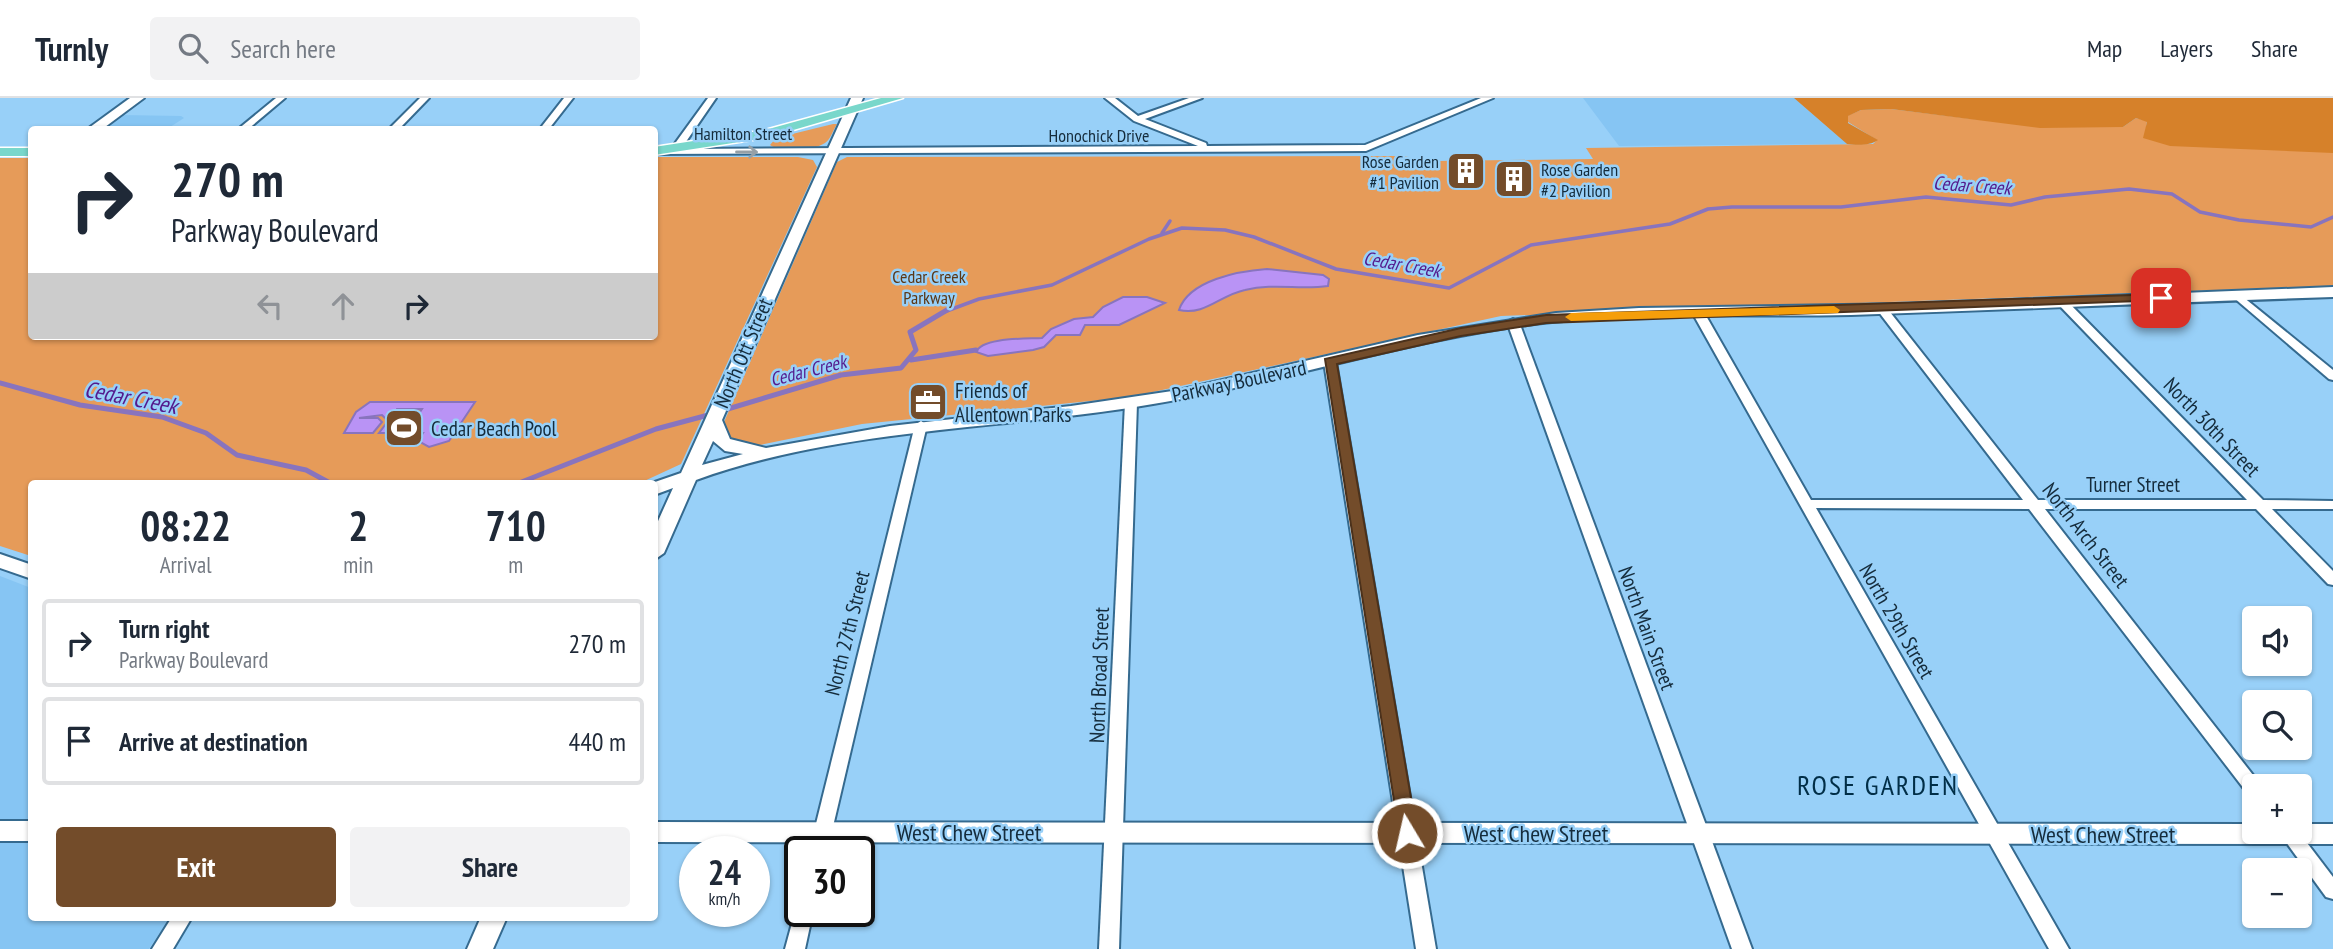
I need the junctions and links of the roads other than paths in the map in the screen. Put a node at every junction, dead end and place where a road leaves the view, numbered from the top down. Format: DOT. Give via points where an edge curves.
graph roads {
  1 [pos="138,98"];
  2 [pos="281,98"];
  3 [pos="425,98"];
  4 [pos="569,98"];
  5 [pos="712,98"];
  6 [pos="857,98"];
  7 [pos="896,98"];
  8 [pos="1109,98"];
  9 [pos="1198,98"];
  10 [pos="1489,98"];
  11 [pos="850,113"];
  12 [pos="1137,119"];
  13 [pos="98,126"];
  14 [pos="246,126"];
  15 [pos="396,126"];
  16 [pos="545,126"];
  17 [pos="676,149"];
  18 [pos="1217,150"];
  19 [pos="658,151"];
  20 [pos="658,151"];
  21 [pos="0,152"];
  22 [pos="28,152"];
  23 [pos="832,152"];
  24 [pos="2333,292"];
  25 [pos="2237,295"];
  26 [pos="2062,302"];
  27 [pos="1882,309"];
  28 [pos="1699,314"];
  29 [pos="1513,322"];
  30 [pos="1330,362"];
  31 [pos="2333,376"];
  32 [pos="729,387"];
  33 [pos="1131,403"];
  34 [pos="714,421"];
  35 [pos="921,425"];
  36 [pos="774,451"];
  37 [pos="690,474"];
  38 [pos="658,487"];
  39 [pos="1807,505"];
  40 [pos="2033,505"];
  41 [pos="2259,505"];
  42 [pos="2333,505"];
  43 [pos="658,545"];
  44 [pos="0,561"];
  45 [pos="28,571"];
  46 [pos="2333,580"];
  47 [pos="2242,774"];
  48 [pos="0,831"];
  49 [pos="28,831"];
  50 [pos="658,832"];
  51 [pos="1114,832"];
  52 [pos="1407,833"];
  53 [pos="1700,833"];
  54 [pos="2242,833"];
  55 [pos="1994,834"];
  56 [pos="2312,834"];
  57 [pos="2333,834"];
  58 [pos="821,836"];
  59 [pos="784,840"];
  60 [pos="875,840"];
  61 [pos="2297,844"];
  62 [pos="2333,891"];
  63 [pos="180,921"];
  64 [pos="492,921"];
  65 [pos="800,927"];
  66 [pos="162,949"];
  67 [pos="480,949"];
  68 [pos="795,949"];
  69 [pos="1109,949"];
  70 [pos="1426,949"];
  71 [pos="1742,949"];
  72 [pos="2059,949"];
  1 -- 13 [label="street"];
  2 -- 14 [label="street"];
  3 -- 15 [label="street"];
  4 -- 16 [label="street"];
  5 -- 17 [label="street"];
  6 -- 11 [label="street"];
  7 -- 11 [label="main road, Hamilton Street"];
  8 -- 12 [label="street"];
  9 -- 12 [label="street"];
  10 -- 18 [label="street, Honochick Drive" via="1366,148"];
  11 -- 17 [label="main road, Hamilton Street" via="766,134"];
  11 -- 23 [label="street"];
  12 -- 18 [label="street"];
  17 -- 19 [label="main road, Hamilton Street"];
  18 -- 23 [label="street, Honochick Drive"];
  20 -- 23 [label="street, Hamilton Street, one-way"];
  21 -- 22 [label="main road"];
  23 -- 32 [label="street, North Ott Street"];
  24 -- 25 [label="street, Parkway Boulevard"];
  25 -- 26 [label="street, Parkway Boulevard"];
  25 -- 31 [label="street"];
  26 -- 27 [label="street, Parkway Boulevard"];
  26 -- 41 [label="street, North 30th Street"];
  27 -- 28 [label="street, Parkway Boulevard"];
  27 -- 40 [label="street, North Arch Street"];
  28 -- 29 [label="street, Parkway Boulevard"];
  28 -- 39 [label="street, North 29th Street"];
  29 -- 30 [label="street, Parkway Boulevard"];
  29 -- 53 [label="street, North Main Street"];
  30 -- 33 [label="street, Parkway Boulevard"];
  30 -- 52 [label="street"];
  32 -- 34 [label="street, North Ott Street"];
  33 -- 35 [label="street, Parkway Boulevard"];
  33 -- 51 [label="street, North Broad Street"];
  34 -- 36 [label="street" via="717,436 727,445"];
  34 -- 37 [label="street, North Ott Street"];
  35 -- 36 [label="street, Parkway Boulevard"];
  35 -- 58 [label="street, North 27th Street"];
  36 -- 37 [label="street, Parkway Boulevard"];
  37 -- 38 [label="street, Parkway Boulevard"];
  37 -- 43 [label="street, North Ott Street"];
  39 -- 40 [label="street, Turner Street"];
  39 -- 55 [label="street, North 29th Street"];
  40 -- 41 [label="street, Turner Street"];
  40 -- 47 [label="street, North Arch Street"];
  41 -- 42 [label="street, Turner Street"];
  41 -- 46 [label="street, North 30th Street"];
  44 -- 45 [label="street"];
  48 -- 49 [label="street"];
  50 -- 59 [label="street, West Chew Street"];
  51 -- 52 [label="street, West Chew Street"];
  51 -- 60 [label="street, West Chew Street"];
  51 -- 69 [label="street, North Broad Street"];
  52 -- 53 [label="street, West Chew Street"];
  52 -- 70 [label="street"];
  53 -- 55 [label="street, West Chew Street"];
  53 -- 71 [label="street, North Main Street"];
  54 -- 55 [label="street, West Chew Street"];
  55 -- 72 [label="street, North 29th Street"];
  56 -- 57 [label="street, West Chew Street"];
  61 -- 62 [label="street"];
  63 -- 66 [label="street"];
  64 -- 67 [label="street"];
  65 -- 68 [label="street"];
}
